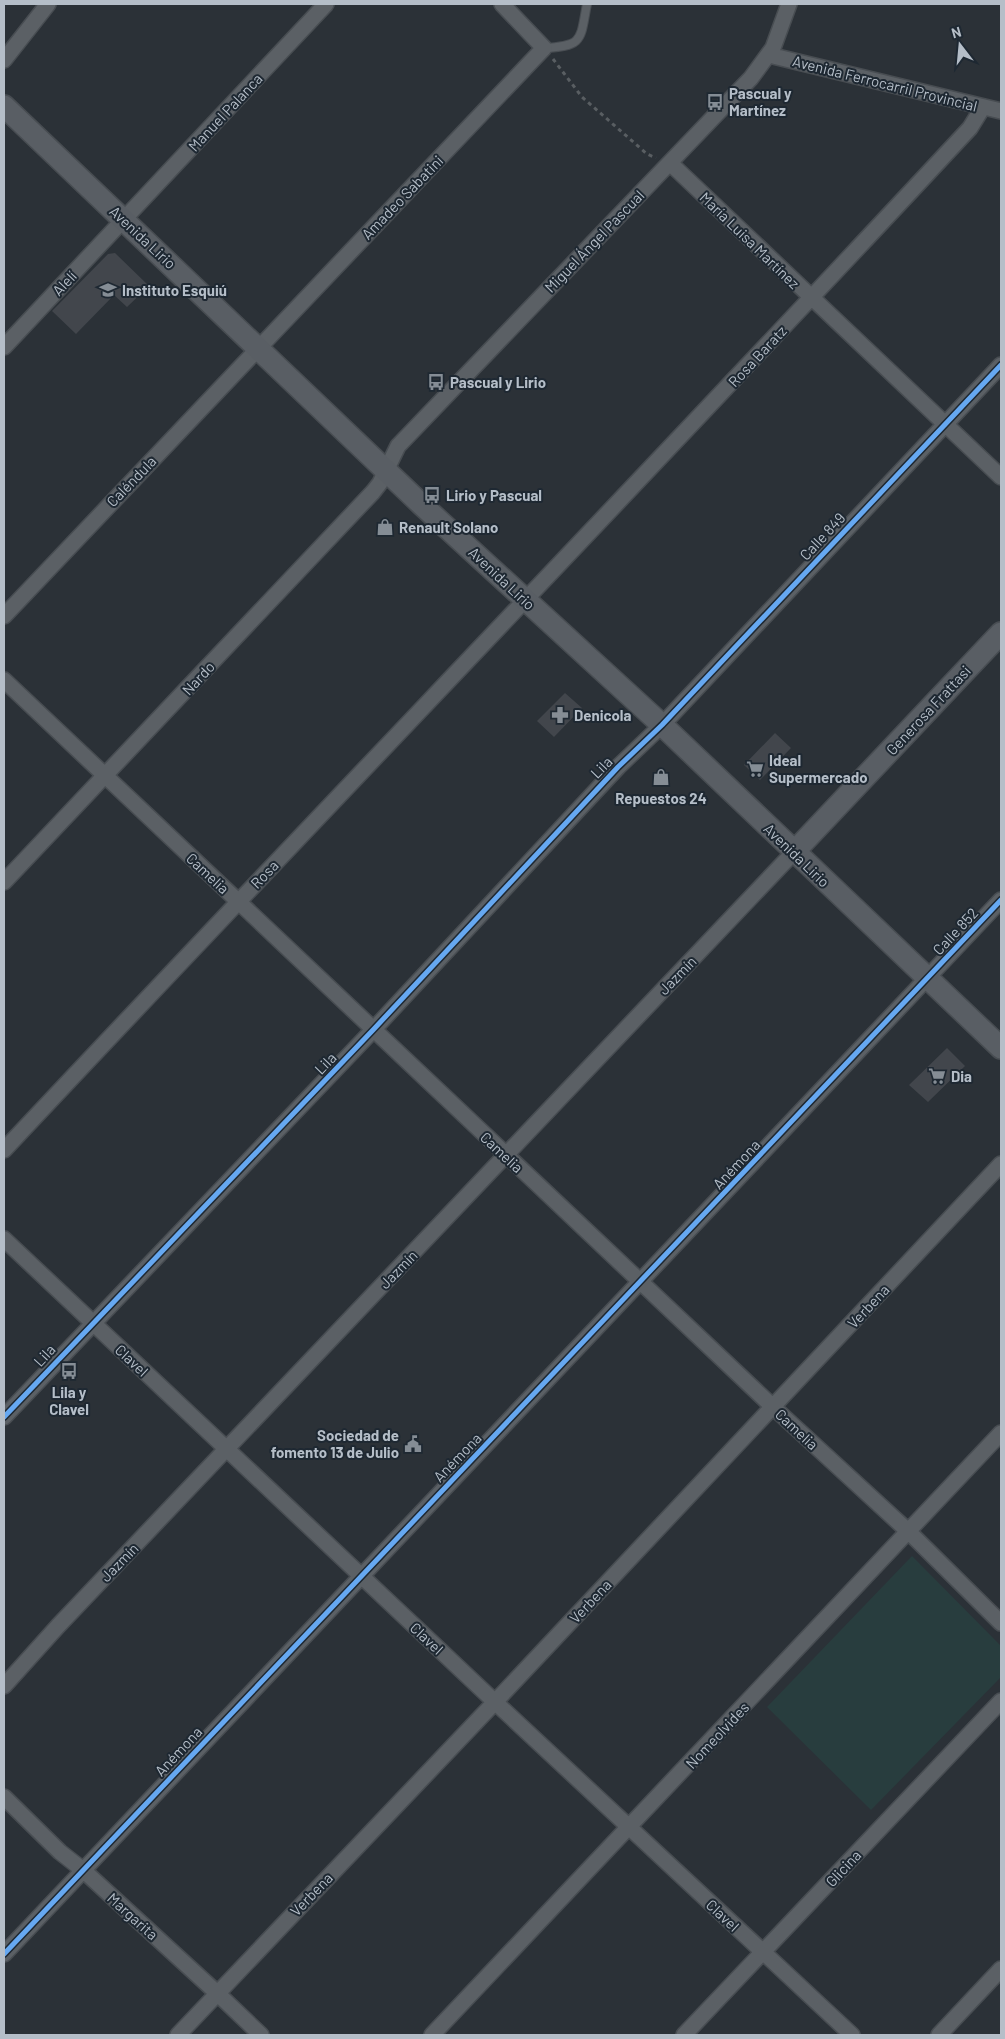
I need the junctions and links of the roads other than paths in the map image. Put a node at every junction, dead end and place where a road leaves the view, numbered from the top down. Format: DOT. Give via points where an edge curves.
graph roads {
  1 [pos="48,4"];
  2 [pos="326,4"];
  3 [pos="502,4"];
  4 [pos="587,4"];
  5 [pos="789,4"];
  6 [pos="544,48"];
  7 [pos="769,55"];
  8 [pos="4,60"];
  9 [pos="4,106"];
  10 [pos="983,107"];
  11 [pos="1001,111"];
  12 [pos="670,163"];
  13 [pos="124,220"];
  14 [pos="811,299"];
  15 [pos="4,347"];
  16 [pos="259,347"];
  17 [pos="1001,366"];
  18 [pos="945,424"];
  19 [pos="386,470"];
  20 [pos="1001,477"];
  21 [pos="525,600"];
  22 [pos="4,616"];
  23 [pos="1001,633"];
  24 [pos="4,680"];
  25 [pos="662,725"];
  26 [pos="105,777"];
  27 [pos="794,852"];
  28 [pos="4,882"];
  29 [pos="1001,900"];
  30 [pos="238,901"];
  31 [pos="928,978"];
  32 [pos="373,1030"];
  33 [pos="1001,1048"];
  34 [pos="4,1150"];
  35 [pos="506,1155"];
  36 [pos="1001,1164"];
  37 [pos="4,1239"];
  38 [pos="642,1282"];
  39 [pos="93,1322"];
  40 [pos="773,1407"];
  41 [pos="4,1417"];
  42 [pos="1001,1434"];
  43 [pos="227,1449"];
  44 [pos="908,1532"];
  45 [pos="361,1576"];
  46 [pos="1001,1623"];
  47 [pos="4,1686"];
  48 [pos="1001,1701"];
  49 [pos="495,1702"];
  50 [pos="4,1797"];
  51 [pos="629,1827"];
  52 [pos="83,1870"];
  53 [pos="763,1952"];
  54 [pos="4,1954"];
  55 [pos="1001,1969"];
  56 [pos="217,1993"];
  57 [pos="178,2035"];
  58 [pos="261,2035"];
  59 [pos="432,2035"];
  60 [pos="684,2035"];
  61 [pos="852,2035"];
  62 [pos="939,2035"];
  1 -- 8 [label="street"];
  2 -- 13 [label="street, Manuel Palanca"];
  3 -- 6 [label="street"];
  4 -- 6 [label="lane" via="581,35 576,42 567,47"];
  5 -- 7 [label="street, Miguel Ángel Pascual"];
  6 -- 16 [label="street, Amadeo Sabatini"];
  7 -- 10 [label="street, Avenida Ferrocarril Provincial"];
  7 -- 12 [label="street, Miguel Ángel Pascual"];
  9 -- 13 [label="main road, Avenida Lirio"];
  10 -- 11 [label="street, Avenida Ferrocarril Provincial"];
  10 -- 14 [label="street, Rosa Baratz" via="970,128"];
  12 -- 14 [label="street, María Luisa Martínez"];
  12 -- 19 [label="street, Miguel Ángel Pascual" via="398,446"];
  13 -- 15 [label="street, Alelí"];
  13 -- 16 [label="main road, Avenida Lirio"];
  14 -- 18 [label="street, María Luisa Martínez"];
  14 -- 21 [label="street, Rosa Baratz"];
  16 -- 19 [label="main road, Avenida Lirio"];
  16 -- 22 [label="street, Caléndula"];
  17 -- 18 [label="street, Calle 849"];
  18 -- 20 [label="street, María Luisa Martínez"];
  18 -- 25 [label="street, Calle 849"];
  19 -- 21 [label="main road, Avenida Lirio"];
  19 -- 26 [label="street, Nardo" via="373,492"];
  21 -- 25 [label="main road, Avenida Lirio"];
  21 -- 30 [label="street, Rosa"];
  23 -- 27 [label="main road, Generosa Frattasi"];
  24 -- 26 [label="street, Camelia"];
  25 -- 27 [label="main road, Avenida Lirio"];
  25 -- 32 [label="street, Lila" via="618,767"];
  26 -- 28 [label="street, Nardo"];
  26 -- 30 [label="street, Camelia"];
  27 -- 31 [label="main road, Avenida Lirio"];
  27 -- 35 [label="street, Jazmín"];
  29 -- 31 [label="street, Calle 852"];
  30 -- 32 [label="street, Camelia"];
  30 -- 34 [label="street, Rosa"];
  31 -- 33 [label="main road, Avenida Lirio"];
  31 -- 38 [label="street, Anémona"];
  32 -- 35 [label="street, Camelia"];
  32 -- 39 [label="street, Lila"];
  35 -- 38 [label="street, Camelia"];
  35 -- 43 [label="street, Jazmín"];
  36 -- 40 [label="street, Verbena"];
  37 -- 39 [label="street, Clavel"];
  38 -- 40 [label="street, Camelia"];
  38 -- 45 [label="street, Anémona"];
  39 -- 41 [label="street, Lila"];
  39 -- 43 [label="street, Clavel"];
  40 -- 44 [label="street, Camelia"];
  40 -- 49 [label="street, Verbena"];
  42 -- 44 [label="street, Nomeolvides"];
  43 -- 45 [label="street, Clavel"];
  43 -- 47 [label="street, Jazmín"];
  44 -- 46 [label="street, Camelia"];
  44 -- 51 [label="street, Nomeolvides"];
  45 -- 49 [label="street, Clavel"];
  45 -- 52 [label="street, Anémona"];
  48 -- 53 [label="street, Glicina"];
  49 -- 51 [label="street, Clavel"];
  49 -- 56 [label="street, Verbena"];
  50 -- 52 [label="street, Margarita"];
  51 -- 53 [label="street, Clavel"];
  51 -- 59 [label="street, Nomeolvides"];
  52 -- 54 [label="street, Anémona"];
  52 -- 56 [label="street, Margarita"];
  53 -- 60 [label="street, Glicina"];
  53 -- 61 [label="street, Clavel"];
  55 -- 62 [label="street"];
  56 -- 57 [label="street, Verbena"];
  56 -- 58 [label="street, Margarita"];
}
